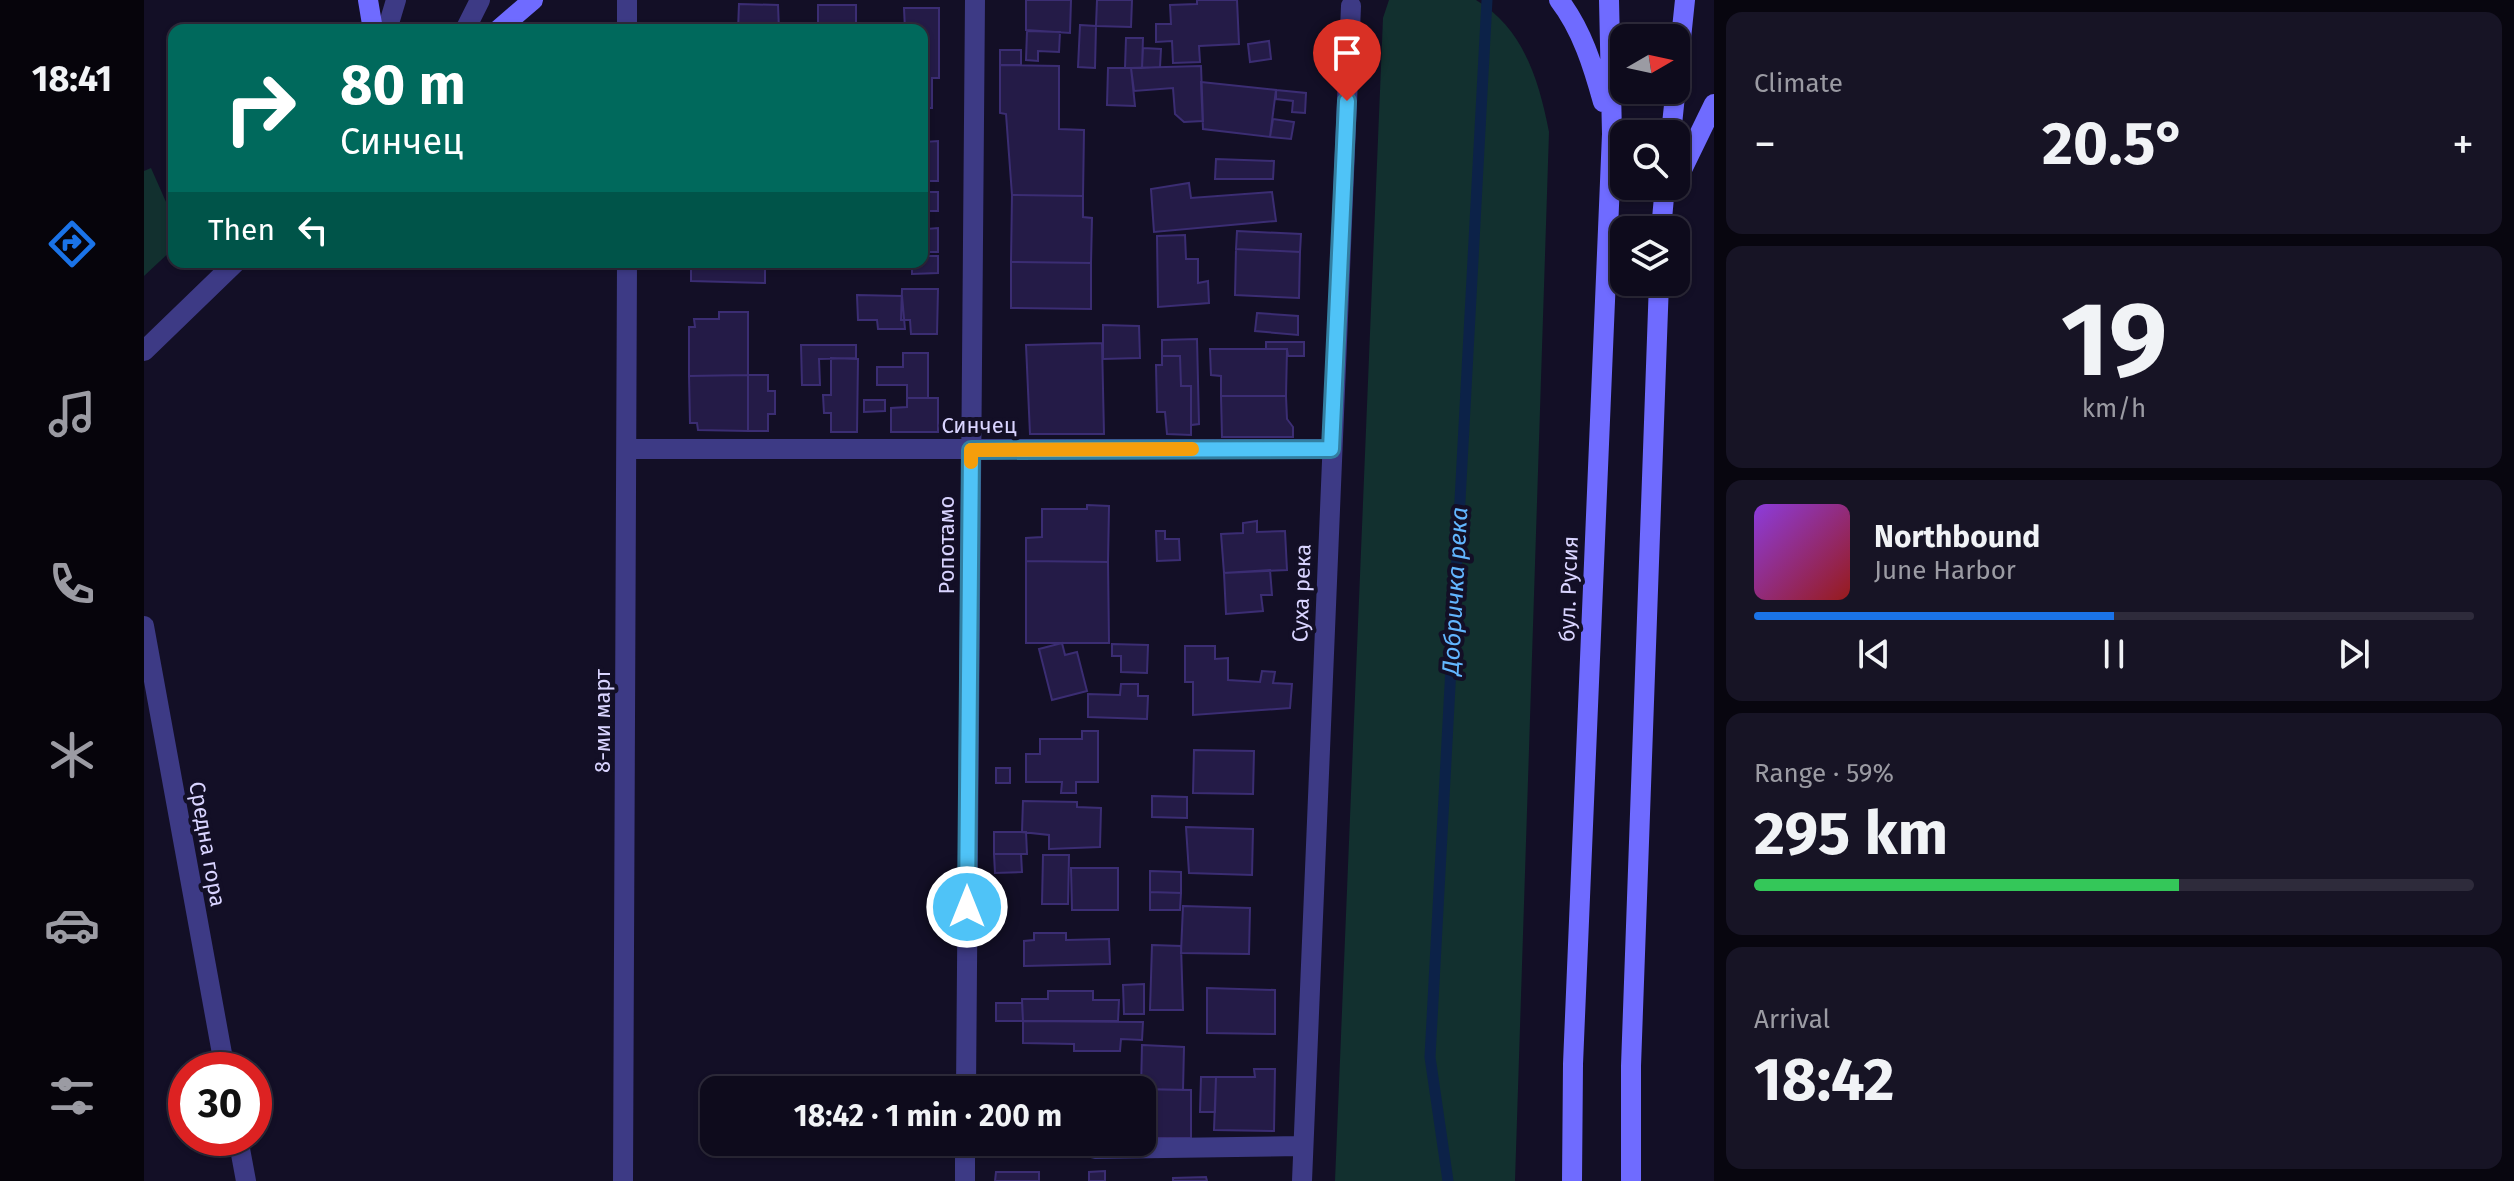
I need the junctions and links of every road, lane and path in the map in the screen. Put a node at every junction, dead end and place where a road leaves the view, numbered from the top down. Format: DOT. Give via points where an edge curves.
graph roads {
  1 [pos="368,0"];
  2 [pos="396,0"];
  3 [pos="480,0"];
  4 [pos="533,0"];
  5 [pos="627,0"];
  6 [pos="975,0"];
  7 [pos="1559,0"];
  8 [pos="1609,0"];
  9 [pos="1685,0"];
  10 [pos="1351,6"];
  11 [pos="372,24"];
  12 [pos="389,24"];
  13 [pos="468,24"];
  14 [pos="505,24"];
  15 [pos="627,24"];
  16 [pos="1714,104"];
  17 [pos="1612,120"];
  18 [pos="1672,120"];
  19 [pos="1610,127"];
  20 [pos="1690,153"];
  21 [pos="1610,182"];
  22 [pos="230,268"];
  23 [pos="627,268"];
  24 [pos="1658,296"];
  25 [pos="144,351"];
  26 [pos="627,449"];
  27 [pos="1331,449"];
  28 [pos="971,450"];
  29 [pos="144,626"];
  30 [pos="222,1052"];
  31 [pos="966,1076"];
  32 [pos="1301,1146"];
  33 [pos="1156,1148"];
  34 [pos="241,1156"];
  35 [pos="965,1156"];
  36 [pos="246,1181"];
  37 [pos="623,1181"];
  38 [pos="965,1181"];
  39 [pos="1302,1181"];
  40 [pos="1572,1181"];
  41 [pos="1631,1181"];
  1 -- 11 [label="main road"];
  2 -- 12 [label="street"];
  3 -- 13 [label="street"];
  4 -- 14 [label="main road"];
  5 -- 15 [label="street"];
  6 -- 28 [label="street, Ропотамо"];
  7 -- 19 [label="main road" via="1586,47"];
  8 -- 17 [label="main road, бул. Русия"];
  9 -- 18 [label="main road"];
  10 -- 27 [label="street, Суха река"];
  16 -- 20 [label="main road"];
  21 -- 40 [label="main road, бул. Русия"];
  22 -- 25 [label="street"];
  23 -- 26 [label="street, 8-ми март"];
  24 -- 41 [label="main road"];
  26 -- 28 [label="street, Синчец"];
  26 -- 37 [label="street, 8-ми март"];
  27 -- 28 [label="street, Синчец"];
  27 -- 32 [label="street, Суха река"];
  28 -- 31 [label="street, Ропотамо"];
  29 -- 30 [label="street, Средна гора"];
  32 -- 33 [label="street"];
  32 -- 39 [label="street, Суха река"];
  34 -- 36 [label="street"];
  35 -- 38 [label="street"];
}
